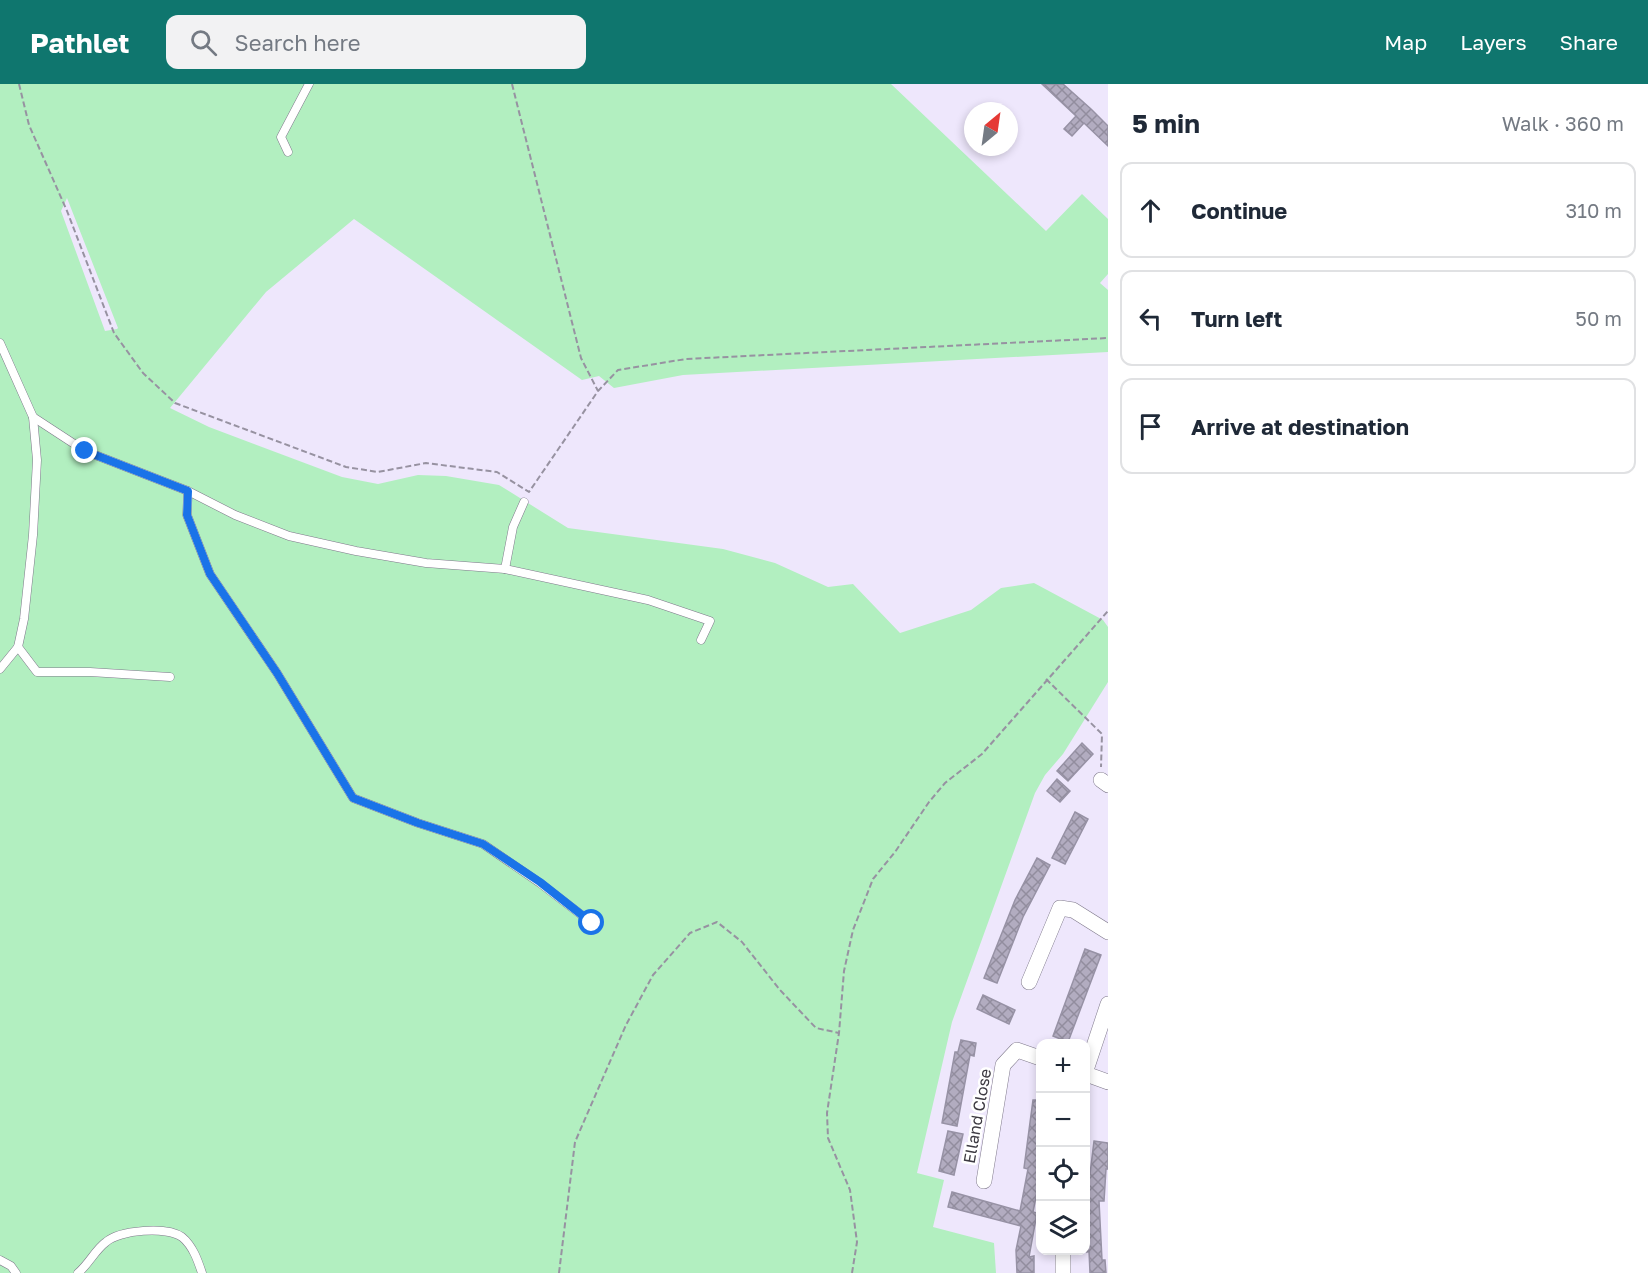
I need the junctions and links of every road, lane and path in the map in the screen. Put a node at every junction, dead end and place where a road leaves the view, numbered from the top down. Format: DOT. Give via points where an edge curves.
graph roads {
  1 [pos="19,84"];
  2 [pos="309,84"];
  3 [pos="512,84"];
  4 [pos="288,152"];
  5 [pos="1108,338"];
  6 [pos="0,343"];
  7 [pos="598,391"];
  8 [pos="33,417"];
  9 [pos="188,491"];
  10 [pos="524,502"];
  11 [pos="505,569"];
  12 [pos="1108,611"];
  13 [pos="701,640"];
  14 [pos="18,647"];
  15 [pos="0,669"];
  16 [pos="170,677"];
  17 [pos="1046,679"];
  18 [pos="1104,783"];
  19 [pos="592,923"];
  20 [pos="1108,932"];
  21 [pos="1029,982"];
  22 [pos="1108,1004"];
  23 [pos="839,1033"];
  24 [pos="1036,1056"];
  25 [pos="1090,1060"];
  26 [pos="1090,1074"];
  27 [pos="1108,1082"];
  28 [pos="984,1181"];
  29 [pos="1063,1255"];
  30 [pos="0,1260"];
  31 [pos="16,1273"];
  32 [pos="78,1273"];
  33 [pos="202,1273"];
  34 [pos="559,1273"];
  35 [pos="852,1273"];
  36 [pos="1063,1273"];
  1 -- 7 [label="path" via="29,125 114,333 143,373 175,403 346,467 378,472 426,463 497,472 529,492"];
  2 -- 4 [label="lane" via="281,137"];
  3 -- 7 [label="path" via="581,358"];
  5 -- 7 [label="path" via="686,359 618,370"];
  6 -- 8 [label="lane"];
  8 -- 9 [label="lane" via="85,451"];
  8 -- 14 [label="lane" via="33,534"];
  9 -- 11 [label="lane" via="289,537 426,563"];
  9 -- 19 [label="lane" via="187,515 210,574 277,673 353,798 483,844"];
  10 -- 11 [label="lane" via="513,527"];
  11 -- 13 [label="lane" via="648,600 710,621"];
  12 -- 17 [label="path"];
  14 -- 15 [label="lane"];
  14 -- 16 [label="lane" via="37,672"];
  17 -- 18 [label="path" via="1102,734"];
  17 -- 23 [label="path" via="981,754 945,783 873,879 853,930 844,971"];
  20 -- 21 [label="street" via="1072,910 1060,908"];
  22 -- 25 [label="street"];
  23 -- 34 [label="path" via="816,1028 741,942 717,922 690,933 653,975 626,1025 575,1142"];
  23 -- 35 [label="path" via="827,1113 828,1138 850,1190 857,1242"];
  24 -- 28 [label="street, Elland Close" via="1017,1050 1003,1065"];
  26 -- 27 [label="street"];
  29 -- 36 [label="street"];
  30 -- 31 [label="lane"];
  32 -- 33 [label="lane" via="106,1241 129,1232 156,1230 181,1236 195,1254"];
}
